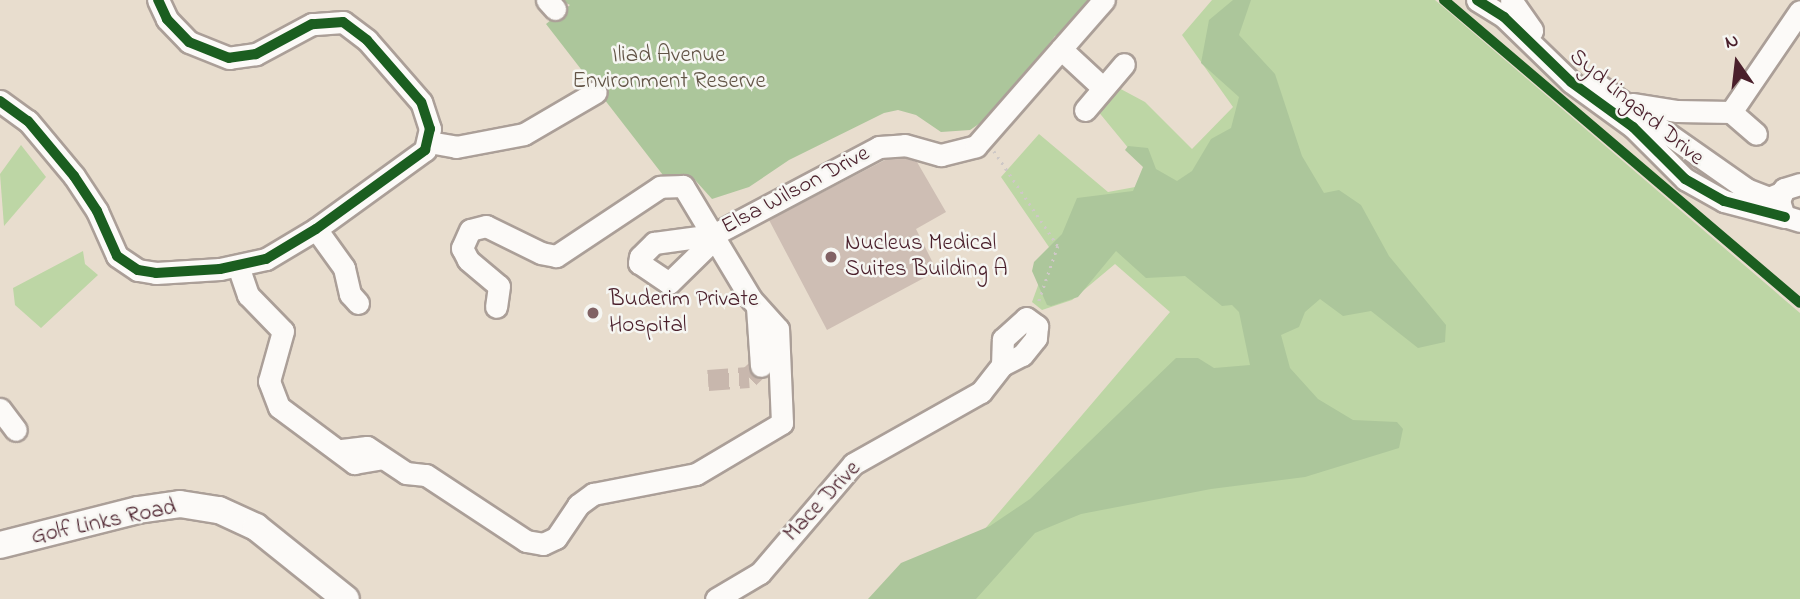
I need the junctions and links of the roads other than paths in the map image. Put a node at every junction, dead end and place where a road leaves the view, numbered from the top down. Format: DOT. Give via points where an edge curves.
graph roads {
  1 [pos="158,0"];
  2 [pos="1104,0"];
  3 [pos="1477,0"];
  4 [pos="1511,0"];
  5 [pos="1800,11"];
  6 [pos="1061,49"];
  7 [pos="1124,64"];
  8 [pos="1103,88"];
  9 [pos="596,92"];
  10 [pos="1621,100"];
  11 [pos="0,101"];
  12 [pos="1085,110"];
  13 [pos="1731,112"];
  14 [pos="1756,134"];
  15 [pos="429,142"];
  16 [pos="1792,185"];
  17 [pos="1793,219"];
  18 [pos="316,229"];
  19 [pos="713,235"];
  20 [pos="238,266"];
  21 [pos="358,303"];
  22 [pos="496,307"];
  23 [pos="757,307"];
  24 [pos="1032,320"];
  25 [pos="761,366"];
  26 [pos="0,545"];
  27 [pos="346,599"];
  28 [pos="716,599"];
  1 -- 15 [label="street" via="167,19 189,42 229,58 256,54 312,24 343,22 367,40 418,97 429,121"];
  2 -- 6 [label="street"];
  3 -- 17 [label="street, Syd Lingard Drive" via="1504,17 1571,82 1633,127 1666,164 1692,183 1716,197"];
  4 -- 10 [label="street, Syd Lingard Drive" via="1542,40"];
  5 -- 13 [label="street"];
  6 -- 8 [label="street"];
  6 -- 19 [label="street, Elsa Wilson Drive" via="982,141 941,155 905,145 879,148"];
  7 -- 8 [label="street"];
  8 -- 12 [label="street"];
  9 -- 15 [label="street" via="524,134 456,147"];
  10 -- 13 [label="street" via="1666,110"];
  10 -- 16 [label="street, Syd Lingard Drive" via="1746,189 1770,198"];
  11 -- 20 [label="street" via="28,121 74,176 122,261 156,273"];
  13 -- 14 [label="street"];
  15 -- 18 [label="street" via="414,160"];
  16 -- 17 [label="street" via="1779,205"];
  18 -- 20 [label="street" via="265,259"];
  18 -- 21 [label="street" via="344,268 350,294"];
  19 -- 22 [label="street" via="687,190 678,184 655,190 556,256 492,228 475,227 466,234 462,248 468,260 499,286"];
  19 -- 23 [label="street"];
  20 -- 23 [label="street" via="248,295 283,334 269,381 271,395 289,416 358,464 381,458 406,473 426,475 526,541 548,543 593,494 696,474 740,445 779,428 785,411 780,335"];
  23 -- 25 [label="street"];
  24 -- 28 [label="street, Mace Drive" via="1037,326 1036,338 1022,355 1002,365 981,392 853,464 760,573"];
  26 -- 27 [label="main road, Golf Links Road" via="138,510 180,504 219,510 256,527"];
}
